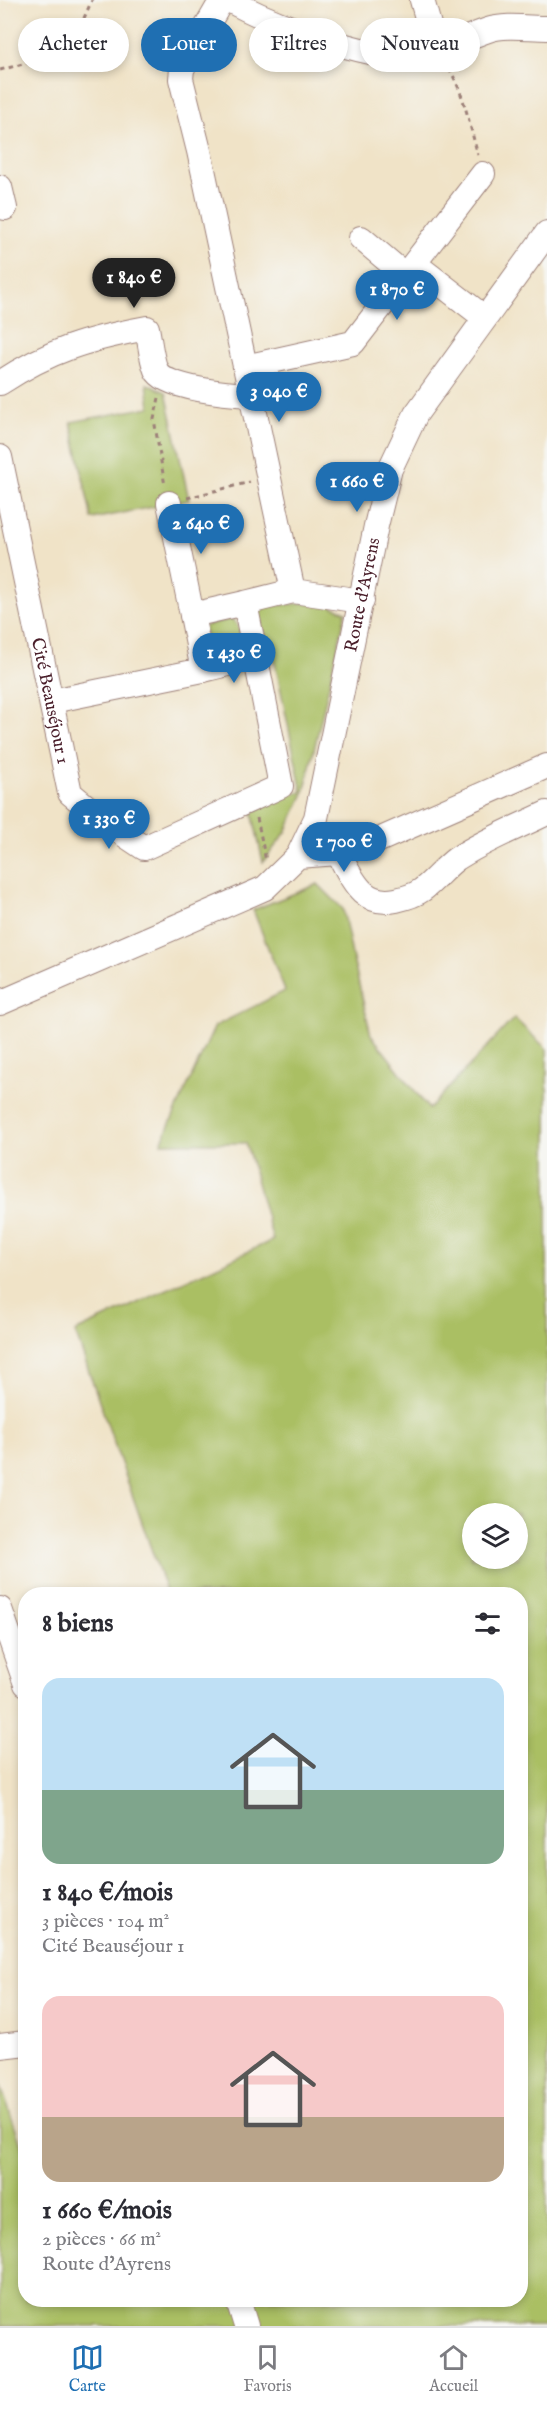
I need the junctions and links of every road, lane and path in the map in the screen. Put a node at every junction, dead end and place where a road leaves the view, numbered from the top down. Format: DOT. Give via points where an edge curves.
graph roads {
  1 [pos="92,0"];
  2 [pos="222,0"];
  3 [pos="229,0"];
  4 [pos="422,0"];
  5 [pos="427,18"];
  6 [pos="547,28"];
  7 [pos="480,33"];
  8 [pos="360,48"];
  9 [pos="0,70"];
  10 [pos="450,72"];
  11 [pos="483,174"];
  12 [pos="547,232"];
  13 [pos="361,238"];
  14 [pos="410,270"];
  15 [pos="485,318"];
  16 [pos="245,366"];
  17 [pos="164,378"];
  18 [pos="0,383"];
  19 [pos="251,395"];
  20 [pos="0,457"];
  21 [pos="269,477"];
  22 [pos="169,503"];
  23 [pos="294,591"];
  24 [pos="362,601"];
  25 [pos="245,603"];
  26 [pos="192,615"];
  27 [pos="256,657"];
  28 [pos="203,670"];
  29 [pos="52,701"];
  30 [pos="547,766"];
  31 [pos="253,799"];
  32 [pos="547,813"];
  33 [pos="338,853"];
  34 [pos="298,856"];
  35 [pos="272,882"];
  36 [pos="0,1003"];
  37 [pos="0,1609"];
  38 [pos="18,1661"];
  39 [pos="18,2044"];
  40 [pos="0,2046"];
  41 [pos="240,2307"];
  42 [pos="246,2326"];
  1 -- 9 [label="path" via="69,52"];
  2 -- 16 [label="street" via="186,60 181,79"];
  3 -- 8 [label="street" via="285,25"];
  4 -- 5 [label="street"];
  6 -- 7 [label="street" via="501,27"];
  10 -- 11 [label="path" via="460,87"];
  11 -- 14 [label="street"];
  12 -- 15 [label="street, Route d'Ayrens"];
  13 -- 14 [label="street"];
  14 -- 15 [label="street"];
  14 -- 16 [label="street" via="353,343"];
  15 -- 24 [label="street, Route d'Ayrens" via="416,414 390,469"];
  16 -- 19 [label="street"];
  17 -- 18 [label="street" via="156,372 147,328 72,345"];
  17 -- 19 [label="street" via="211,393"];
  17 -- 22 [label="path" via="154,419"];
  19 -- 21 [label="street"];
  20 -- 29 [label="street, Cité Beauséjour 1"];
  21 -- 22 [label="path"];
  21 -- 23 [label="street"];
  22 -- 26 [label="street"];
  23 -- 24 [label="street"];
  23 -- 25 [label="street"];
  24 -- 34 [label="street, Route d'Ayrens" via="316,818"];
  25 -- 26 [label="street"];
  25 -- 27 [label="street, Cité Beauséjour 1"];
  26 -- 28 [label="street"];
  27 -- 28 [label="street"];
  27 -- 31 [label="street, Cité Beauséjour 1" via="281,786"];
  28 -- 29 [label="street"];
  29 -- 31 [label="street, Cité Beauséjour 1" via="70,793 144,848"];
  30 -- 33 [label="street" via="372,843"];
  31 -- 35 [label="path"];
  32 -- 33 [label="street" via="479,845 421,890 387,902 372,899 359,890"];
  33 -- 34 [label="street"];
  34 -- 35 [label="street, Route d'Ayrens"];
  35 -- 36 [label="street, Route d'Ayrens"];
  37 -- 38 [label="street"];
  39 -- 40 [label="street"];
  41 -- 42 [label="street"];
}
